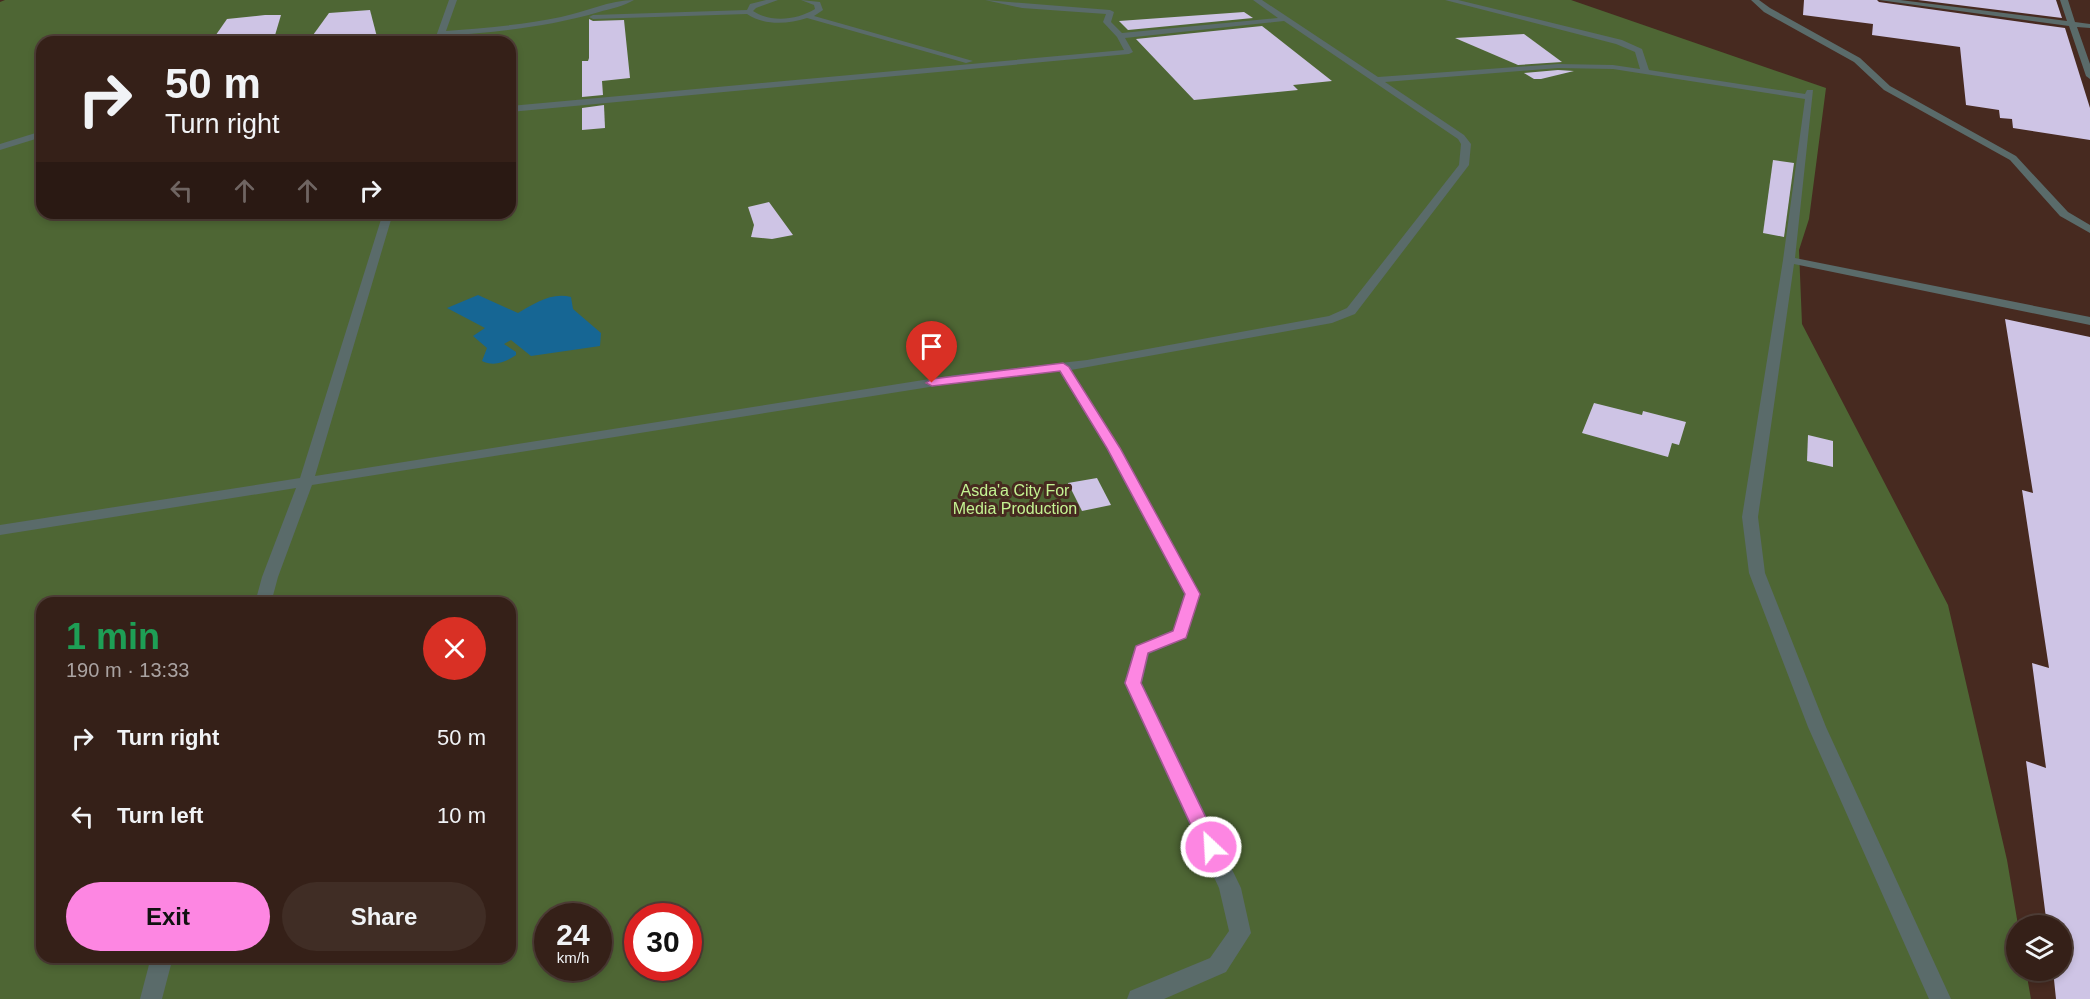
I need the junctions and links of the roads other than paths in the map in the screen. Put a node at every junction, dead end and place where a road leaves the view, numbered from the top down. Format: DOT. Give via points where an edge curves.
graph roads {
  1 [pos="453,0"];
  2 [pos="630,0"];
  3 [pos="774,0"];
  4 [pos="810,0"];
  5 [pos="989,0"];
  6 [pos="1257,0"];
  7 [pos="1449,0"];
  8 [pos="1755,0"];
  9 [pos="1883,0"];
  10 [pos="2064,0"];
  11 [pos="749,12"];
  12 [pos="807,16"];
  13 [pos="579,17"];
  14 [pos="1286,19"];
  15 [pos="2072,24"];
  16 [pos="2090,26"];
  17 [pos="441,36"];
  18 [pos="456,36"];
  19 [pos="1120,36"];
  20 [pos="980,64"];
  21 [pos="1644,70"];
  22 [pos="2090,76"];
  23 [pos="1376,80"];
  24 [pos="516,108"];
  25 [pos="36,136"];
  26 [pos="0,147"];
  27 [pos="386,219"];
  28 [pos="2090,230"];
  29 [pos="1789,260"];
  30 [pos="2090,321"];
  31 [pos="1063,367"];
  32 [pos="306,481"];
  33 [pos="0,530"];
  34 [pos="264,597"];
  35 [pos="160,963"];
  36 [pos="151,999"];
  37 [pos="1138,999"];
  38 [pos="1940,999"];
  1 -- 17 [label="street"];
  2 -- 13 [label="street"];
  3 -- 11 [label="street" via="753,6"];
  4 -- 12 [label="street" via="819,10"];
  5 -- 19 [label="street" via="1110,12 1107,22"];
  6 -- 14 [label="street"];
  7 -- 21 [label="street" via="1619,42 1639,51"];
  8 -- 28 [label="street" via="1857,60 1887,88 2013,158 2064,214"];
  9 -- 15 [label="street"];
  10 -- 15 [label="street"];
  11 -- 12 [label="street" via="771,20"];
  11 -- 13 [label="street"];
  12 -- 20 [label="street"];
  13 -- 18 [label="street"];
  14 -- 19 [label="street"];
  14 -- 23 [label="street"];
  15 -- 16 [label="street"];
  15 -- 22 [label="street"];
  19 -- 20 [label="street" via="1129,52"];
  20 -- 24 [label="street"];
  21 -- 23 [label="street" via="1558,66"];
  21 -- 29 [label="street" via="1809,95"];
  23 -- 31 [label="street" via="1461,137 1466,153 1464,165 1351,311 1321,321"];
  25 -- 26 [label="street"];
  27 -- 32 [label="street"];
  29 -- 30 [label="street"];
  29 -- 38 [label="street" via="1750,518 1757,573 1817,727"];
  31 -- 32 [label="street" via="955,379"];
  31 -- 37 [label="street" via="1113,448 1192,594 1180,634 1141,650 1133,683 1230,888 1240,933 1218,965"];
  32 -- 33 [label="street"];
  32 -- 34 [label="street"];
  35 -- 36 [label="street"];
}
